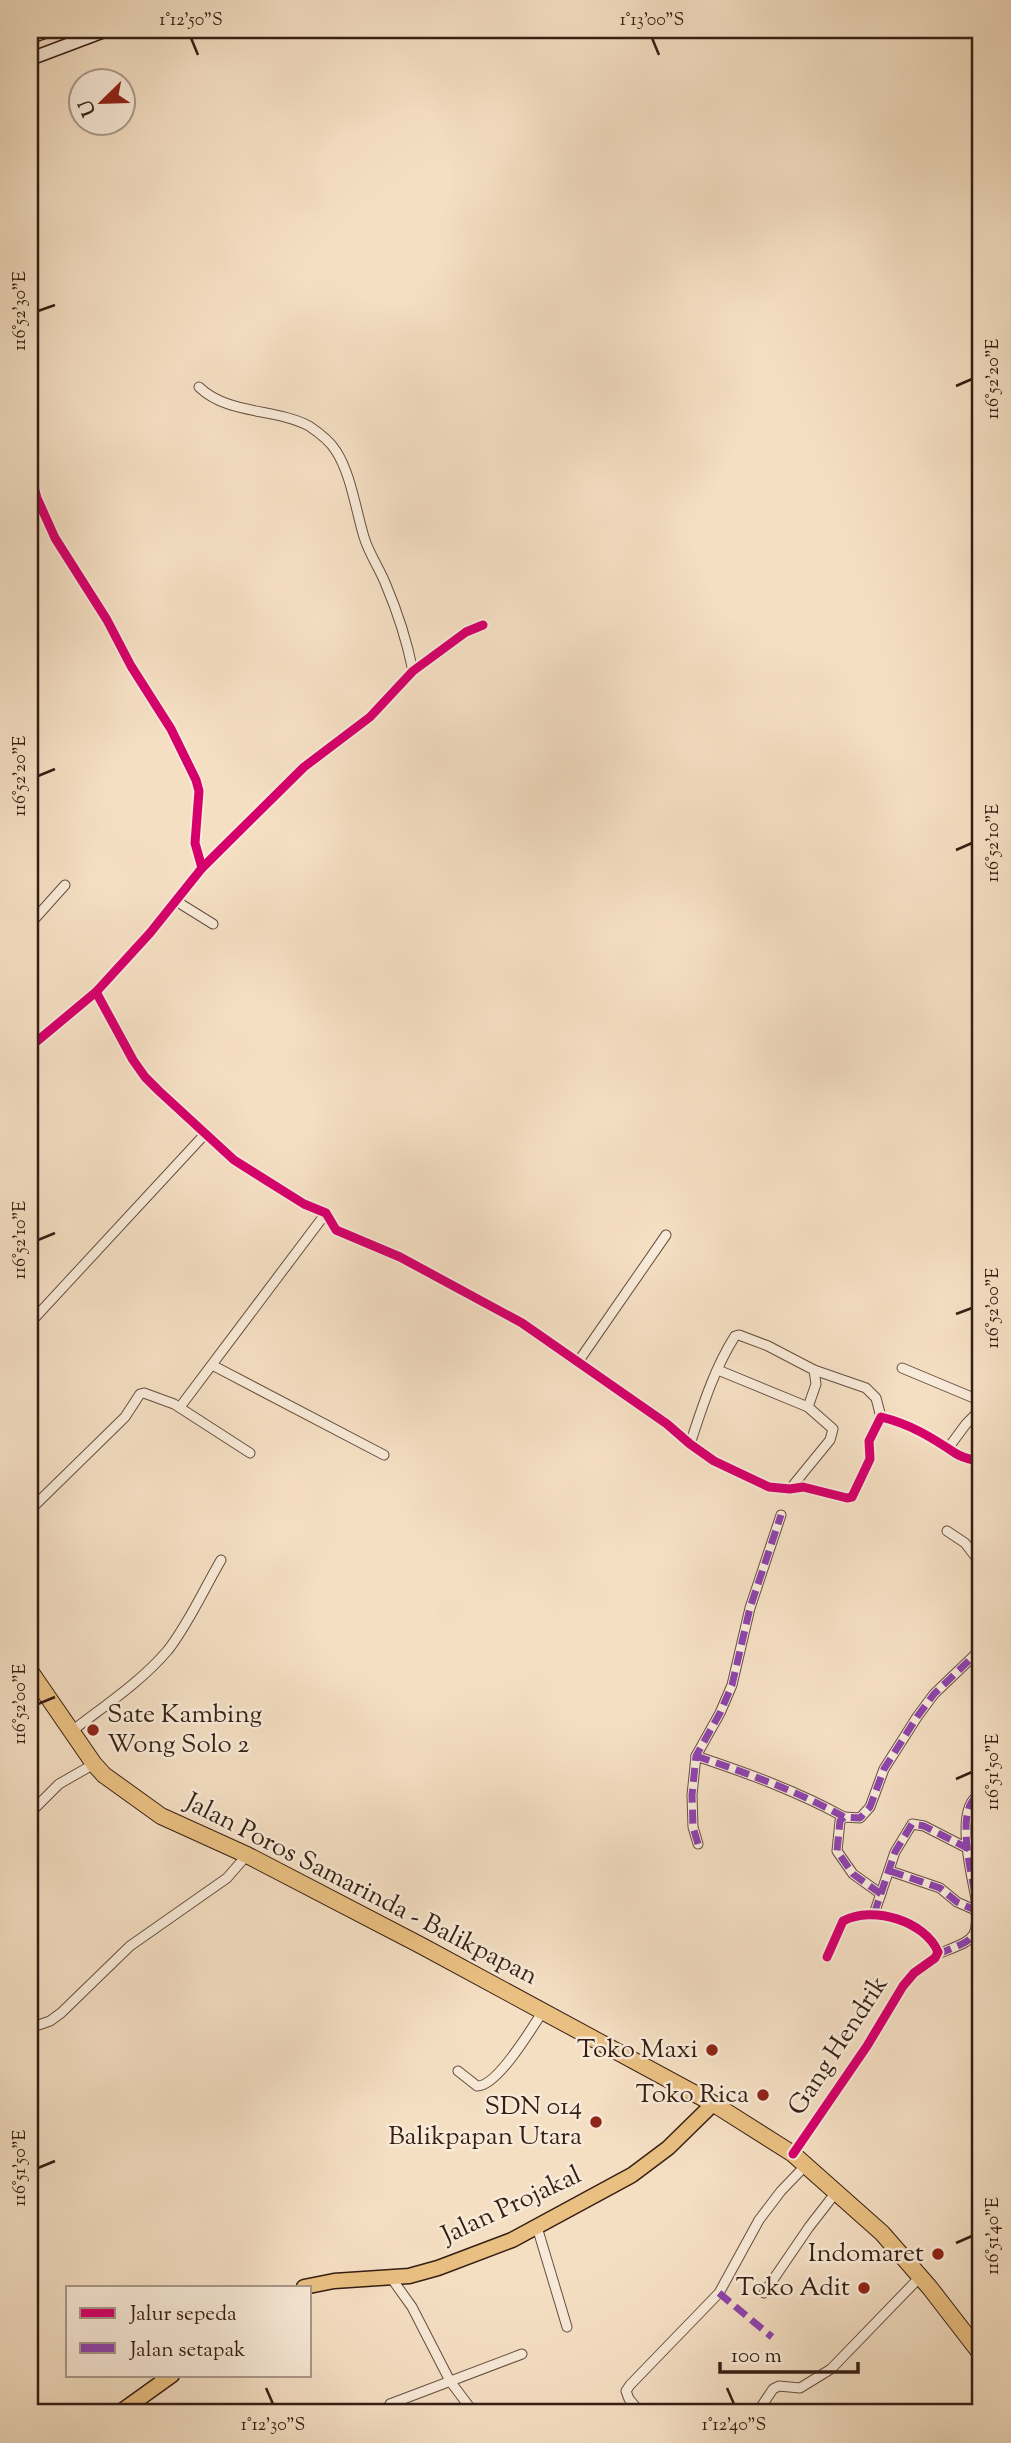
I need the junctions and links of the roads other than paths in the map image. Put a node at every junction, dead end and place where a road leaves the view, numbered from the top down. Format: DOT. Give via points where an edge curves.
graph roads {
  1 [pos="50,30"];
  2 [pos="107,30"];
  3 [pos="30,37"];
  4 [pos="30,59"];
  5 [pos="199,387"];
  6 [pos="30,473"];
  7 [pos="483,625"];
  8 [pos="413,671"];
  9 [pos="202,868"];
  10 [pos="65,885"];
  11 [pos="176,901"];
  12 [pos="30,924"];
  13 [pos="213,924"];
  14 [pos="96,992"];
  15 [pos="30,1047"];
  16 [pos="205,1134"];
  17 [pos="326,1213"];
  18 [pos="666,1235"];
  19 [pos="30,1323"];
  20 [pos="578,1362"];
  21 [pos="212,1366"];
  22 [pos="902,1368"];
  23 [pos="718,1370"];
  24 [pos="814,1370"];
  25 [pos="981,1401"];
  26 [pos="180,1407"];
  27 [pos="808,1407"];
  28 [pos="981,1409"];
  29 [pos="881,1417"];
  30 [pos="690,1444"];
  31 [pos="949,1447"];
  32 [pos="250,1453"];
  33 [pos="384,1455"];
  34 [pos="981,1462"];
  35 [pos="790,1489"];
  36 [pos="30,1510"];
  37 [pos="781,1515"];
  38 [pos="947,1531"];
  39 [pos="221,1560"];
  40 [pos="981,1564"];
  41 [pos="981,1649"];
  42 [pos="30,1671"];
  43 [pos="72,1731"];
  44 [pos="696,1756"];
  45 [pos="94,1764"];
  46 [pos="981,1794"];
  47 [pos="30,1813"];
  48 [pos="845,1817"];
  49 [pos="698,1844"];
  50 [pos="969,1849"];
  51 [pos="247,1855"];
  52 [pos="890,1871"];
  53 [pos="977,1893"];
  54 [pos="881,1894"];
  55 [pos="975,1910"];
  56 [pos="873,1914"];
  57 [pos="938,1955"];
  58 [pos="827,1956"];
  59 [pos="543,2011"];
  60 [pos="30,2028"];
  61 [pos="458,2071"];
  62 [pos="713,2104"];
  63 [pos="793,2154"];
  64 [pos="806,2165"];
  65 [pos="837,2191"];
  66 [pos="537,2227"];
  67 [pos="920,2277"];
  68 [pos="393,2279"];
  69 [pos="309,2286"];
  70 [pos="764,2293"];
  71 [pos="567,2326"];
  72 [pos="976,2335"];
  73 [pos="981,2353"];
  74 [pos="522,2354"];
  75 [pos="171,2376"];
  76 [pos="450,2381"];
  77 [pos="390,2404"];
  78 [pos="119,2413"];
  79 [pos="474,2413"];
  80 [pos="641,2413"];
  81 [pos="757,2413"];
  1 -- 3 [label="street"];
  2 -- 4 [label="street"];
  5 -- 8 [label="street" via="229,403 305,424 336,451 365,540 387,586"];
  6 -- 9 [label="street" via="50,530 171,729 196,780 195,843"];
  7 -- 8 [label="street"];
  8 -- 9 [label="street" via="370,717 304,767"];
  9 -- 11 [label="street"];
  10 -- 12 [label="street"];
  11 -- 13 [label="street"];
  11 -- 14 [label="street"];
  14 -- 15 [label="street"];
  14 -- 16 [label="street" via="145,1077"];
  16 -- 17 [label="street" via="234,1160"];
  16 -- 19 [label="street"];
  17 -- 20 [label="street" via="336,1230 400,1256 470,1294"];
  17 -- 21 [label="street"];
  18 -- 20 [label="street"];
  20 -- 30 [label="street"];
  21 -- 26 [label="street"];
  21 -- 33 [label="street"];
  22 -- 25 [label="street"];
  23 -- 24 [label="street" via="727,1348 739,1335"];
  23 -- 27 [label="street"];
  23 -- 30 [label="street"];
  24 -- 27 [label="street" via="816,1384"];
  24 -- 29 [label="street" via="866,1388 876,1398"];
  26 -- 32 [label="street"];
  26 -- 36 [label="street" via="140,1394 125,1417"];
  27 -- 35 [label="street" via="828,1423 833,1434"];
  28 -- 31 [label="street"];
  29 -- 31 [label="street" via="911,1426"];
  29 -- 35 [label="street" via="869,1440 870,1459 852,1497 803,1487"];
  30 -- 35 [label="street" via="769,1487"];
  31 -- 34 [label="street"];
  37 -- 44 [label="street" via="750,1608 732,1685"];
  38 -- 40 [label="street" via="965,1543"];
  39 -- 43 [label="street" via="164,1654"];
  41 -- 48 [label="street" via="934,1694 884,1769 870,1807 860,1818"];
  42 -- 43 [label="highway, Jalan Poros Samarinda - Balikpapan"];
  43 -- 45 [label="highway, Jalan Poros Samarinda - Balikpapan"];
  44 -- 48 [label="street" via="753,1775"];
  44 -- 49 [label="street" via="692,1802"];
  45 -- 47 [label="street" via="59,1784"];
  45 -- 51 [label="highway, Jalan Poros Samarinda - Balikpapan" via="162,1816"];
  46 -- 50 [label="street" via="967,1811"];
  48 -- 54 [label="street" via="840,1821 837,1852 853,1874"];
  50 -- 52 [label="street" via="912,1824 895,1852"];
  50 -- 53 [label="street"];
  51 -- 59 [label="highway, Jalan Poros Samarinda - Balikpapan"];
  51 -- 60 [label="street" via="227,1878 131,1945 61,2013"];
  52 -- 54 [label="street"];
  52 -- 55 [label="street" via="940,1888"];
  53 -- 55 [label="street"];
  54 -- 56 [label="street"];
  55 -- 57 [label="street, Gang Hendrik" via="978,1926 974,1935"];
  56 -- 57 [label="street" via="905,1922 934,1944"];
  56 -- 58 [label="street" via="843,1921"];
  57 -- 63 [label="street, Gang Hendrik" via="903,1986"];
  59 -- 61 [label="street" via="509,2062 483,2086"];
  59 -- 62 [label="highway, Jalan Poros Samarinda - Balikpapan"];
  62 -- 63 [label="highway, Jalan Poros Samarinda - Balikpapan"];
  62 -- 66 [label="main road, Jalan Projakal" via="632,2175"];
  63 -- 64 [label="highway, Jalan Poros Samarinda - Balikpapan"];
  64 -- 65 [label="highway, Jalan Poros Samarinda - Balikpapan"];
  64 -- 80 [label="street" via="759,2220 719,2293 626,2391"];
  65 -- 67 [label="highway, Jalan Poros Samarinda - Balikpapan"];
  65 -- 70 [label="street"];
  66 -- 68 [label="main road, Jalan Projakal" via="438,2268"];
  66 -- 71 [label="street"];
  67 -- 72 [label="highway, Jalan Poros Samarinda - Balikpapan"];
  67 -- 81 [label="street" via="831,2369 800,2388 773,2389"];
  68 -- 69 [label="main road, Jalan Projakal"];
  68 -- 76 [label="street"];
  72 -- 73 [label="highway, Jalan Poros Samarinda - Balikpapan"];
  74 -- 76 [label="street"];
  75 -- 78 [label="main road"];
  76 -- 77 [label="street"];
  76 -- 79 [label="street"];
}
